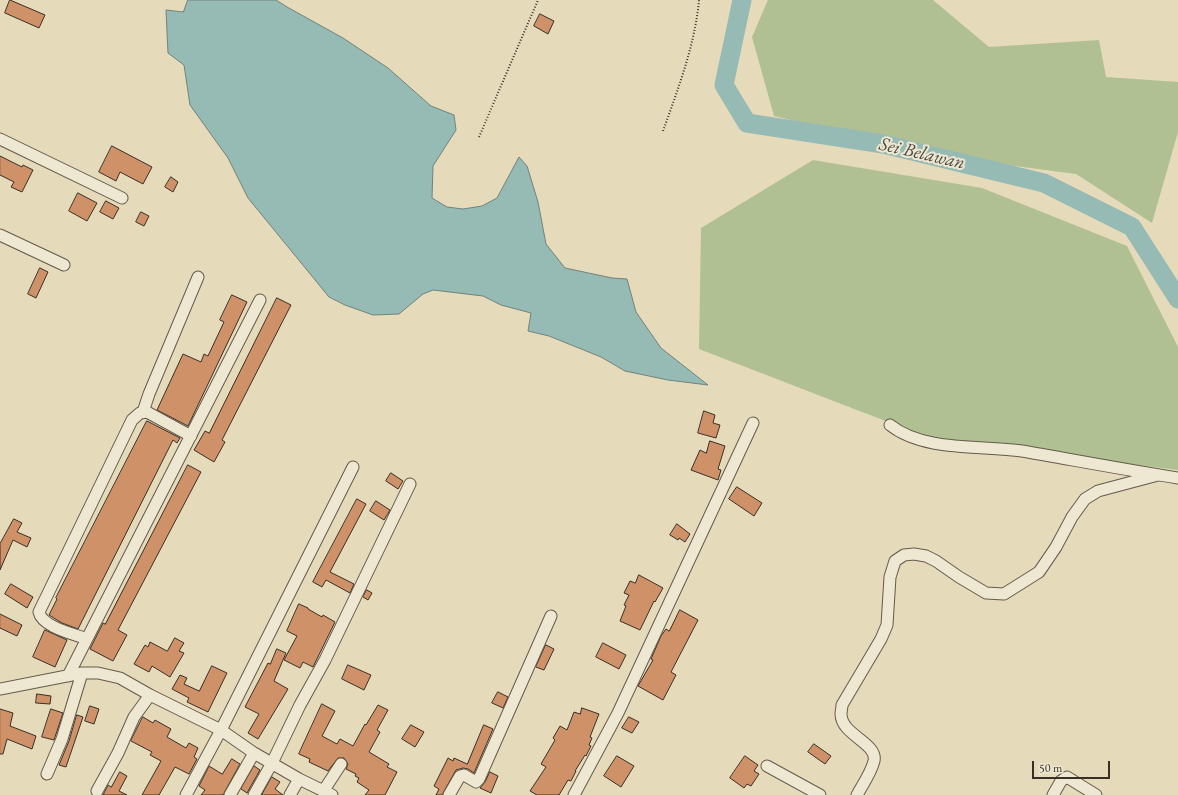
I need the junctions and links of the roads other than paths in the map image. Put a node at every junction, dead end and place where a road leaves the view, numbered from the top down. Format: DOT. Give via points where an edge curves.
graph roads {
  1 [pos="0,139"];
  2 [pos="122,198"];
  3 [pos="0,235"];
  4 [pos="64,265"];
  5 [pos="198,277"];
  6 [pos="260,300"];
  7 [pos="143,412"];
  8 [pos="753,423"];
  9 [pos="890,425"];
  10 [pos="191,436"];
  11 [pos="354,467"];
  12 [pos="1158,475"];
  13 [pos="1178,478"];
  14 [pos="410,484"];
  15 [pos="551,616"];
  16 [pos="87,639"];
  17 [pos="82,674"];
  18 [pos="68,676"];
  19 [pos="0,689"];
  20 [pos="150,695"];
  21 [pos="221,730"];
  22 [pos="254,753"];
  23 [pos="272,763"];
  24 [pos="341,764"];
  25 [pos="768,766"];
  26 [pos="47,774"];
  27 [pos="299,779"];
  28 [pos="97,791"];
  29 [pos="321,792"];
  30 [pos="186,795"];
  31 [pos="230,795"];
  32 [pos="254,795"];
  33 [pos="290,795"];
  34 [pos="449,795"];
  35 [pos="574,795"];
  36 [pos="820,795"];
  37 [pos="857,795"];
  38 [pos="1053,795"];
  39 [pos="1096,795"];
  1 -- 2 [label="street"];
  3 -- 4 [label="street"];
  5 -- 7 [label="street"];
  6 -- 10 [label="street"];
  7 -- 10 [label="street"];
  7 -- 16 [label="street" via="132,420 39,612 41,619 48,624"];
  8 -- 35 [label="street" via="618,713"];
  9 -- 12 [label="street" via="897,431 924,441 1020,451"];
  10 -- 16 [label="street"];
  11 -- 21 [label="street"];
  12 -- 13 [label="street"];
  12 -- 37 [label="street" via="1098,491 1085,499 1039,572 1004,594 986,593 926,556 904,555 895,561 890,577 887,625 842,705 840,715 852,734 874,754 874,761"];
  14 -- 23 [label="street"];
  15 -- 34 [label="street" via="479,780 476,782 464,775 460,776"];
  16 -- 18 [label="street"];
  17 -- 18 [label="street"];
  17 -- 20 [label="street" via="98,673 120,678"];
  17 -- 26 [label="street" via="62,739"];
  18 -- 19 [label="street"];
  20 -- 21 [label="street"];
  20 -- 28 [label="street" via="134,717"];
  21 -- 22 [label="street"];
  21 -- 30 [label="street"];
  22 -- 23 [label="street"];
  22 -- 31 [label="street"];
  23 -- 27 [label="street"];
  23 -- 32 [label="street"];
  24 -- 29 [label="street"];
  25 -- 36 [label="street"];
  27 -- 29 [label="street"];
  27 -- 33 [label="street"];
  38 -- 39 [label="street" via="1061,781 1067,777"];
}
